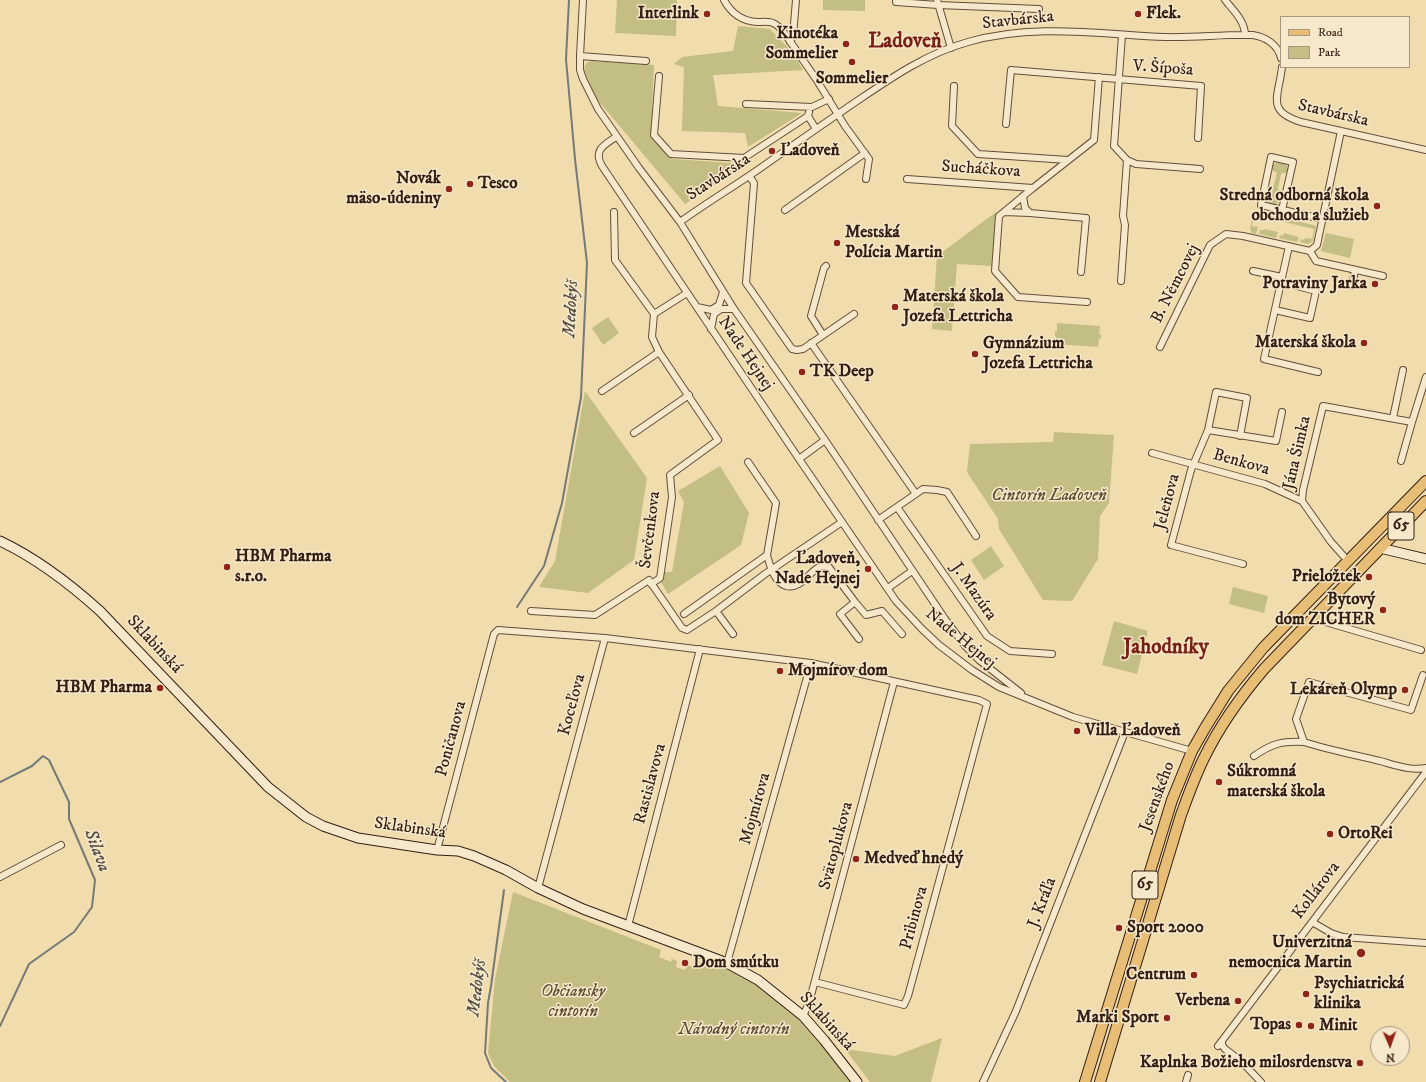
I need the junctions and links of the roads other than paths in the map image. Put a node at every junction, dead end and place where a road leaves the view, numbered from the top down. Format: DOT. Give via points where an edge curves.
graph roads {
  1 [pos="583,0"];
  2 [pos="724,0"];
  3 [pos="796,0"];
  4 [pos="896,0"];
  5 [pos="1225,0"];
  6 [pos="937,2"];
  7 [pos="1039,9"];
  8 [pos="1122,35"];
  9 [pos="1245,35"];
  10 [pos="790,42"];
  11 [pos="951,48"];
  12 [pos="580,56"];
  13 [pos="1280,56"];
  14 [pos="646,61"];
  15 [pos="1282,68"];
  16 [pos="659,76"];
  17 [pos="1099,77"];
  18 [pos="1119,79"];
  19 [pos="954,86"];
  20 [pos="829,99"];
  21 [pos="746,104"];
  22 [pos="812,107"];
  23 [pos="838,114"];
  24 [pos="808,116"];
  25 [pos="1006,124"];
  26 [pos="816,129"];
  27 [pos="1341,131"];
  28 [pos="616,137"];
  29 [pos="1198,138"];
  30 [pos="1426,150"];
  31 [pos="864,152"];
  32 [pos="1068,160"];
  33 [pos="1127,160"];
  34 [pos="1200,169"];
  35 [pos="749,176"];
  36 [pos="866,179"];
  37 [pos="907,179"];
  38 [pos="1033,188"];
  39 [pos="1023,196"];
  40 [pos="785,210"];
  41 [pos="1282,210"];
  42 [pos="614,212"];
  43 [pos="1004,212"];
  44 [pos="1030,213"];
  45 [pos="1322,219"];
  46 [pos="680,222"];
  47 [pos="1289,246"];
  48 [pos="1310,251"];
  49 [pos="826,266"];
  50 [pos="1355,270"];
  51 [pos="1253,271"];
  52 [pos="1081,272"];
  53 [pos="1384,276"];
  54 [pos="1282,280"];
  55 [pos="1121,281"];
  56 [pos="1352,286"];
  57 [pos="723,292"];
  58 [pos="687,293"];
  59 [pos="1086,302"];
  60 [pos="697,307"];
  61 [pos="734,309"];
  62 [pos="1275,310"];
  63 [pos="654,314"];
  64 [pos="854,314"];
  65 [pos="711,329"];
  66 [pos="823,334"];
  67 [pos="811,343"];
  68 [pos="1160,346"];
  69 [pos="659,352"];
  70 [pos="1403,370"];
  71 [pos="1318,372"];
  72 [pos="1426,377"];
  73 [pos="602,391"];
  74 [pos="689,395"];
  75 [pos="1282,412"];
  76 [pos="1393,418"];
  77 [pos="1412,422"];
  78 [pos="1208,430"];
  79 [pos="634,433"];
  80 [pos="1240,436"];
  81 [pos="824,440"];
  82 [pos="1152,453"];
  83 [pos="798,459"];
  84 [pos="1401,461"];
  85 [pos="748,462"];
  86 [pos="1193,465"];
  87 [pos="1426,481"];
  88 [pos="916,494"];
  89 [pos="1302,501"];
  90 [pos="1426,501"];
  91 [pos="897,507"];
  92 [pos="878,520"];
  93 [pos="842,522"];
  94 [pos="976,536"];
  95 [pos="0,541"];
  96 [pos="1380,548"];
  97 [pos="767,555"];
  98 [pos="1426,559"];
  99 [pos="1348,561"];
  100 [pos="1243,564"];
  101 [pos="771,570"];
  102 [pos="912,571"];
  103 [pos="650,582"];
  104 [pos="888,588"];
  105 [pos="855,602"];
  106 [pos="531,611"];
  107 [pos="716,611"];
  108 [pos="684,614"];
  109 [pos="1312,618"];
  110 [pos="733,634"];
  111 [pos="902,634"];
  112 [pos="606,638"];
  113 [pos="859,639"];
  114 [pos="700,649"];
  115 [pos="1421,650"];
  116 [pos="1052,654"];
  117 [pos="811,663"];
  118 [pos="1423,675"];
  119 [pos="894,682"];
  120 [pos="1027,697"];
  121 [pos="1125,732"];
  122 [pos="1304,742"];
  123 [pos="1209,749"];
  124 [pos="1192,751"];
  125 [pos="1254,756"];
  126 [pos="1200,768"];
  127 [pos="1426,768"];
  128 [pos="1426,772"];
  129 [pos="61,845"];
  130 [pos="437,850"];
  131 [pos="0,877"];
  132 [pos="538,888"];
  133 [pos="1312,922"];
  134 [pos="628,926"];
  135 [pos="1426,943"];
  136 [pos="727,963"];
  137 [pos="815,982"];
  138 [pos="803,1016"];
  139 [pos="1188,1075"];
  140 [pos="857,1082"];
  141 [pos="982,1082"];
  142 [pos="1085,1082"];
  143 [pos="1100,1082"];
  144 [pos="1186,1082"];
  145 [pos="1261,1082"];
  1 -- 12 [label="street, Nade Hejnej"];
  2 -- 10 [label="street" via="731,11 740,17 756,22 772,22 780,27"];
  3 -- 10 [label="street" via="793,36"];
  4 -- 6 [label="street, Stavbárska"];
  5 -- 9 [label="street" via="1241,21"];
  6 -- 7 [label="street, Stavbárska"];
  6 -- 11 [label="street"];
  8 -- 9 [label="street, Stavbárska"];
  8 -- 11 [label="street, Stavbárska" via="1069,31 1015,32 981,38"];
  8 -- 18 [label="street, V. Šípoša"];
  9 -- 13 [label="street, Stavbárska" via="1268,40"];
  10 -- 20 [label="street"];
  11 -- 23 [label="street, Stavbárska" via="914,64"];
  12 -- 14 [label="street"];
  12 -- 28 [label="street, Nade Hejnej" via="580,70 587,88"];
  15 -- 27 [label="street, Stavbárska" via="1277,104 1281,112 1290,118"];
  16 -- 24 [label="street" via="654,135 671,154 744,158"];
  17 -- 18 [label="street"];
  17 -- 25 [label="street" via="1011,70"];
  17 -- 32 [label="street, Sucháčkova" via="1094,140"];
  18 -- 29 [label="street, V. Šípoša" via="1201,86"];
  18 -- 33 [label="street, V. Šípoša" via="1114,146"];
  19 -- 32 [label="street, Sucháčkova" via="952,126 978,154"];
  20 -- 22 [label="street"];
  20 -- 23 [label="street"];
  21 -- 22 [label="street"];
  22 -- 24 [label="street"];
  23 -- 26 [label="street, Stavbárska"];
  23 -- 31 [label="street"];
  24 -- 26 [label="street"];
  26 -- 35 [label="street, Stavbárska"];
  27 -- 30 [label="street, Stavbárska"];
  27 -- 45 [label="street"];
  28 -- 46 [label="street, Nade Hejnej"];
  28 -- 58 [label="street, Nade Hejnej" via="599,150 599,161"];
  31 -- 36 [label="street" via="869,159"];
  31 -- 40 [label="street"];
  32 -- 38 [label="street, Sucháčkova"];
  33 -- 34 [label="street" via="1136,164"];
  33 -- 55 [label="street"];
  35 -- 46 [label="street, Stavbárska"];
  35 -- 67 [label="street" via="754,183 746,283 792,349 803,349"];
  37 -- 38 [label="street, Sucháčkova"];
  38 -- 39 [label="street"];
  39 -- 43 [label="street"];
  39 -- 44 [label="street" via="1025,208"];
  41 -- 41 [label="street" via="1293,162 1272,157 1261,205"];
  41 -- 45 [label="street"];
  42 -- 63 [label="street" via="616,260"];
  43 -- 44 [label="street"];
  43 -- 59 [label="street" via="999,216 995,271 1018,297"];
  44 -- 52 [label="street" via="1086,218"];
  45 -- 48 [label="street" via="1317,245"];
  46 -- 57 [label="street, Nade Hejnej"];
  47 -- 48 [label="street, B. Němcovej"];
  47 -- 54 [label="street"];
  47 -- 68 [label="street, B. Němcovej" via="1226,234 1210,245"];
  48 -- 50 [label="street" via="1316,261"];
  49 -- 66 [label="street" via="811,316"];
  50 -- 53 [label="street"];
  50 -- 56 [label="street"];
  51 -- 54 [label="street"];
  54 -- 62 [label="street"];
  54 -- 62 [label="street" via="1316,290 1310,318"];
  57 -- 60 [label="street" via="719,305 711,310"];
  57 -- 61 [label="street, Nade Hejnej"];
  58 -- 60 [label="street, Nade Hejnej"];
  58 -- 63 [label="street"];
  60 -- 65 [label="street, Nade Hejnej"];
  61 -- 65 [label="street" via="721,308 714,314"];
  61 -- 81 [label="street, Nade Hejnej"];
  62 -- 71 [label="street" via="1264,359"];
  63 -- 69 [label="street" via="652,338"];
  64 -- 66 [label="street"];
  65 -- 83 [label="street, Nade Hejnej"];
  66 -- 67 [label="street"];
  67 -- 88 [label="street"];
  69 -- 73 [label="street"];
  69 -- 74 [label="street"];
  70 -- 76 [label="street"];
  72 -- 77 [label="street"];
  74 -- 79 [label="street"];
  74 -- 103 [label="street, Ševčenkova" via="718,440 670,476 672,497 660,578"];
  75 -- 80 [label="street, Benkova" via="1276,442"];
  76 -- 77 [label="street, Jána Šimka"];
  76 -- 89 [label="street, Jána Šimka" via="1323,406"];
  77 -- 84 [label="street"];
  78 -- 80 [label="street, Benkova"];
  78 -- 80 [label="street, Benkova" via="1216,392 1247,398"];
  78 -- 86 [label="street, Benkova"];
  81 -- 83 [label="street"];
  81 -- 92 [label="street, Nade Hejnej"];
  82 -- 86 [label="street, Benkova"];
  83 -- 93 [label="street, Nade Hejnej"];
  85 -- 97 [label="street" via="776,502"];
  86 -- 89 [label="street, Benkova" via="1265,484"];
  86 -- 100 [label="street, Jeleňova" via="1170,545"];
  87 -- 99 [label="main road, Jesenského / 65"];
  88 -- 91 [label="street"];
  88 -- 94 [label="street" via="923,489 947,492"];
  89 -- 99 [label="street, Jána Šimka"];
  90 -- 96 [label="main road, Jesenského / 65"];
  91 -- 92 [label="street"];
  91 -- 116 [label="street, J. Mazúra" via="987,636 1010,651"];
  92 -- 102 [label="street, Nade Hejnej"];
  93 -- 101 [label="street"];
  93 -- 104 [label="street, Nade Hejnej"];
  95 -- 130 [label="street, Sklabinská" via="47,567 85,597 268,787 306,817 358,838"];
  96 -- 98 [label="street"];
  96 -- 109 [label="main road, Jesenského / 65"];
  97 -- 101 [label="street"];
  97 -- 108 [label="street"];
  99 -- 124 [label="main road, Jesenského / 65" via="1246,668 1214,712"];
  101 -- 105 [label="street" via="781,584 789,587 795,586 822,566 828,566"];
  101 -- 107 [label="street"];
  102 -- 104 [label="street"];
  102 -- 120 [label="street, Nade Hejnej" via="966,647"];
  103 -- 106 [label="street, Ševčenkova" via="595,615"];
  103 -- 107 [label="street" via="682,628 687,630"];
  104 -- 120 [label="street, Nade Hejnej" via="907,614 939,645 999,687"];
  105 -- 111 [label="street" via="866,615 882,611"];
  105 -- 113 [label="street" via="840,614"];
  107 -- 110 [label="street"];
  109 -- 115 [label="street"];
  109 -- 123 [label="main road, Jesenského / 65" via="1245,692"];
  112 -- 114 [label="street"];
  112 -- 130 [label="street, Poničanova" via="498,630 494,634"];
  112 -- 132 [label="street, Koceľova"];
  114 -- 117 [label="street"];
  114 -- 134 [label="street, Rastislavova"];
  117 -- 119 [label="street"];
  117 -- 136 [label="street, Mojmírova"];
  118 -- 122 [label="street" via="1410,710 1309,682 1296,719"];
  119 -- 137 [label="street, Svätoplukova"];
  119 -- 137 [label="street, Pribinova" via="979,700 987,704 904,1005"];
  120 -- 121 [label="street, Nade Hejnej" via="1073,717"];
  121 -- 124 [label="street, Nade Hejnej"];
  121 -- 141 [label="street, J. Kráľa" via="1016,1011"];
  122 -- 125 [label="street" via="1287,741 1267,747"];
  122 -- 127 [label="street" via="1403,767 1419,770"];
  123 -- 124 [label="main road"];
  123 -- 126 [label="main road, Jesenského / 65"];
  124 -- 126 [label="main road"];
  124 -- 142 [label="main road, Jesenského / 65" via="1160,836"];
  126 -- 143 [label="main road, Jesenského / 65" via="1173,840"];
  128 -- 133 [label="street, Kollárova"];
  129 -- 131 [label="street"];
  130 -- 132 [label="street, Sklabinská" via="458,852 490,862"];
  132 -- 134 [label="street, Sklabinská"];
  133 -- 135 [label="street" via="1343,937"];
  133 -- 145 [label="street, Kollárova" via="1220,1044"];
  134 -- 136 [label="street, Sklabinská"];
  136 -- 138 [label="street, Sklabinská" via="758,980"];
  137 -- 138 [label="street, Svätoplukova"];
  138 -- 140 [label="street, Sklabinská"];
  139 -- 144 [label="street"];
}
